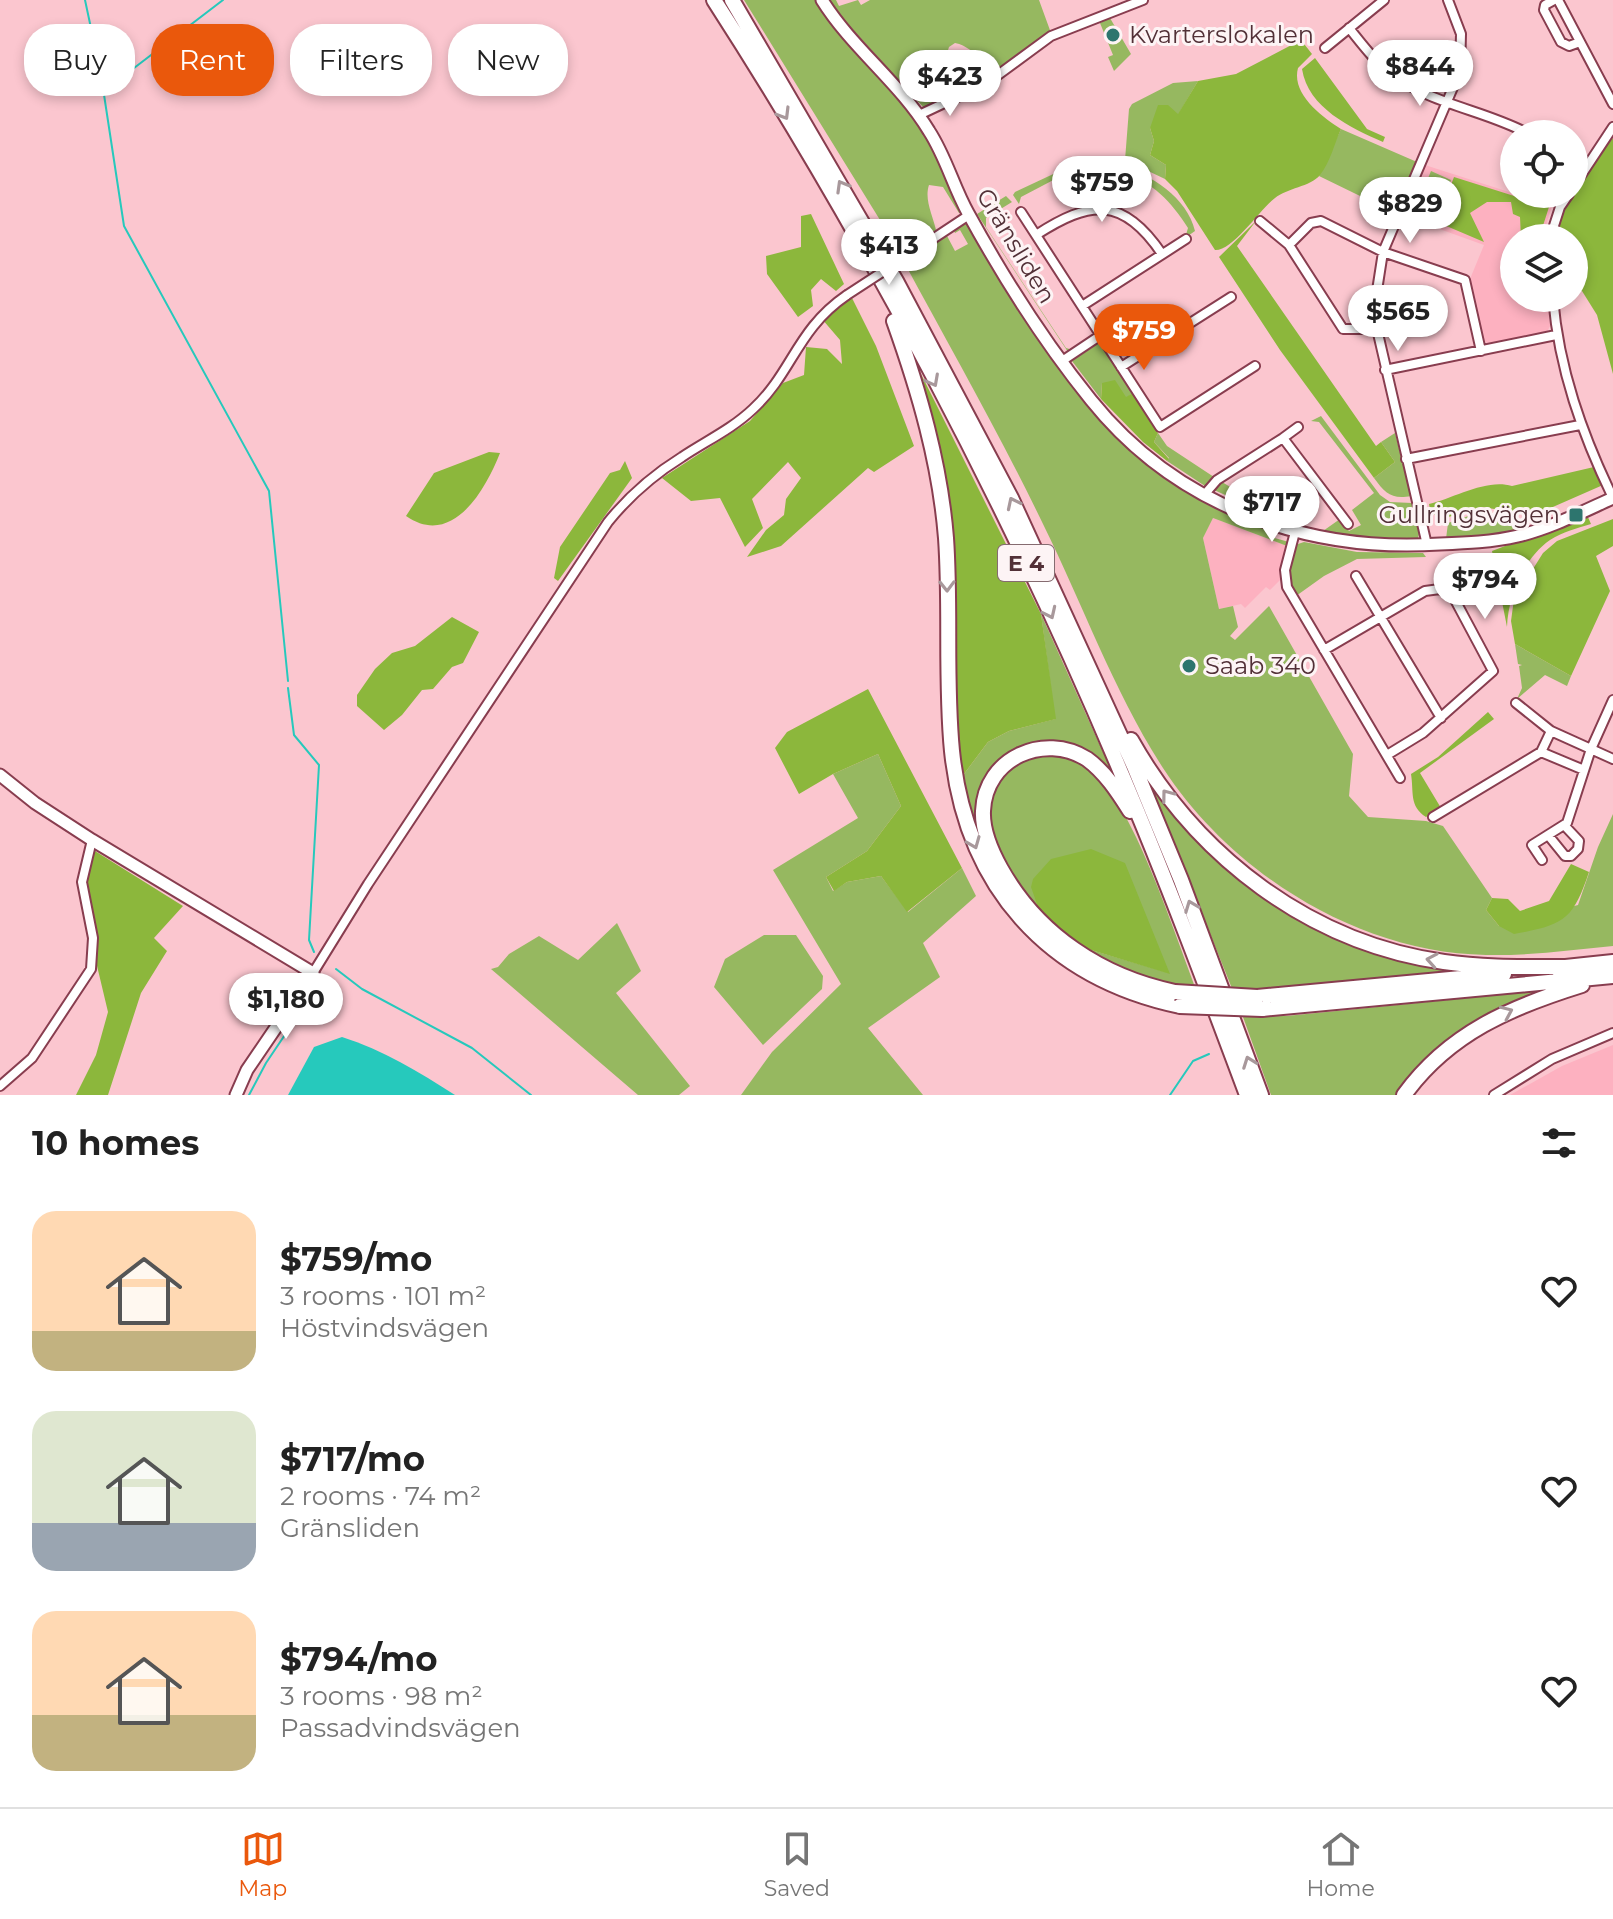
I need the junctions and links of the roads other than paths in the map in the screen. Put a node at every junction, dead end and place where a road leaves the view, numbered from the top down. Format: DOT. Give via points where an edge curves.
graph roads {
  1 [pos="714,0"];
  2 [pos="732,0"];
  3 [pos="822,0"];
  4 [pos="1143,0"];
  5 [pos="1384,0"];
  6 [pos="1448,0"];
  7 [pos="1556,0"];
  8 [pos="1349,28"];
  9 [pos="1580,42"];
  10 [pos="1325,48"];
  11 [pos="1447,102"];
  12 [pos="1613,104"];
  13 [pos="919,115"];
  14 [pos="1500,123"];
  15 [pos="1613,127"];
  16 [pos="1588,164"];
  17 [pos="1021,212"];
  18 [pos="969,215"];
  19 [pos="1260,221"];
  20 [pos="1036,235"];
  21 [pos="1186,239"];
  22 [pos="1289,245"];
  23 [pos="1383,252"];
  24 [pos="1162,254"];
  25 [pos="878,278"];
  26 [pos="1231,297"];
  27 [pos="1082,306"];
  28 [pos="1554,312"];
  29 [pos="1377,329"];
  30 [pos="1101,335"];
  31 [pos="1556,335"];
  32 [pos="1481,351"];
  33 [pos="1062,361"];
  34 [pos="1255,366"];
  35 [pos="1121,367"];
  36 [pos="1385,370"];
  37 [pos="1580,425"];
  38 [pos="1298,427"];
  39 [pos="1283,438"];
  40 [pos="1406,459"];
  41 [pos="1204,495"];
  42 [pos="1613,498"];
  43 [pos="1348,524"];
  44 [pos="1295,532"];
  45 [pos="1427,545"];
  46 [pos="1356,576"];
  47 [pos="1380,617"];
  48 [pos="1324,650"];
  49 [pos="1094,674"];
  50 [pos="1613,700"];
  51 [pos="1516,703"];
  52 [pos="1441,718"];
  53 [pos="1551,731"];
  54 [pos="1591,749"];
  55 [pos="1541,752"];
  56 [pos="1387,755"];
  57 [pos="1613,759"];
  58 [pos="1584,770"];
  59 [pos="0,775"];
  60 [pos="1400,778"];
  61 [pos="1433,817"];
  62 [pos="1564,825"];
  63 [pos="1548,835"];
  64 [pos="92,840"];
  65 [pos="1152,847"];
  66 [pos="1542,860"];
  67 [pos="1566,967"];
  68 [pos="1612,971"];
  69 [pos="313,973"];
  70 [pos="1178,999"];
  71 [pos="1260,1003"];
  72 [pos="1613,1033"];
  73 [pos="0,1086"];
  74 [pos="236,1095"];
  75 [pos="1247,1095"];
  76 [pos="1261,1095"];
  77 [pos="1404,1095"];
  78 [pos="1494,1095"];
  1 -- 25 [label="highway, E 4, one-way"];
  49 -- 2 [label="highway, E 4, one-way" via="945,370"];
  3 -- 13 [label="street, Gränsliden"];
  4 -- 13 [label="street" via="1051,36 987,83"];
  5 -- 8 [label="street"];
  6 -- 11 [label="street" via="1459,24 1463,53"];
  7 -- 9 [label="street"];
  7 -- 9 [label="street" via="1544,10 1561,42"];
  8 -- 10 [label="street"];
  8 -- 11 [label="street" via="1389,73"];
  9 -- 12 [label="street"];
  11 -- 14 [label="street"];
  11 -- 23 [label="street"];
  13 -- 18 [label="street, Gränsliden"];
  15 -- 16 [label="street"];
  17 -- 20 [label="street"];
  18 -- 33 [label="street, Gränsliden"];
  18 -- 69 [label="street, bridge" via="847,295 808,330 754,408 660,471 608,522"];
  19 -- 22 [label="street"];
  20 -- 24 [label="street" via="1070,214 1105,208 1135,221"];
  20 -- 27 [label="street"];
  21 -- 24 [label="street"];
  22 -- 23 [label="street" via="1317,220"];
  22 -- 29 [label="street" via="1343,329"];
  23 -- 29 [label="street"];
  23 -- 32 [label="street" via="1465,280"];
  24 -- 27 [label="street"];
  25 -- 65 [label="highway, E 4, one-way" via="1052,618"];
  25 -- 70 [label="highway, one-way" via="921,402 938,477 946,550 952,752 963,813 976,848 1003,896 1059,955 1116,988"];
  26 -- 35 [label="street"];
  27 -- 30 [label="street"];
  28 -- 31 [label="street"];
  29 -- 36 [label="street"];
  30 -- 33 [label="street"];
  30 -- 35 [label="street"];
  31 -- 32 [label="street"];
  31 -- 37 [label="street"];
  32 -- 36 [label="street"];
  33 -- 41 [label="street, Gränsliden" via="1125,438"];
  34 -- 35 [label="street" via="1160,427"];
  36 -- 40 [label="street"];
  37 -- 40 [label="street"];
  37 -- 42 [label="street"];
  38 -- 39 [label="street"];
  39 -- 41 [label="street" via="1217,480"];
  39 -- 43 [label="street"];
  40 -- 45 [label="street"];
  41 -- 44 [label="street, Gränsliden"];
  42 -- 45 [label="street, Gränsliden" via="1519,535"];
  44 -- 45 [label="street, Gränsliden" via="1359,545"];
  44 -- 48 [label="street" via="1286,582"];
  46 -- 47 [label="street"];
  47 -- 48 [label="street"];
  47 -- 52 [label="street"];
  47 -- 52 [label="street" via="1429,589 1454,598 1493,671"];
  48 -- 56 [label="street"];
  67 -- 49 [label="highway, one-way" via="1466,965 1418,958 1344,934 1277,899 1221,856 1175,806"];
  76 -- 49 [label="highway, E 4, one-way" via="1181,880"];
  50 -- 54 [label="street"];
  51 -- 53 [label="street"];
  52 -- 56 [label="street"];
  53 -- 54 [label="street"];
  53 -- 55 [label="street"];
  54 -- 57 [label="street"];
  54 -- 58 [label="street"];
  55 -- 58 [label="street"];
  55 -- 61 [label="street"];
  56 -- 60 [label="street"];
  58 -- 62 [label="street"];
  59 -- 64 [label="street"];
  62 -- 63 [label="street"];
  62 -- 63 [label="street" via="1579,841 1571,856 1565,856"];
  63 -- 66 [label="street" via="1532,845"];
  64 -- 69 [label="street"];
  64 -- 73 [label="street" via="82,882 93,938 91,969 32,1058"];
  65 -- 70 [label="highway" via="1105,776 1067,750 1044,747 1019,755 1004,764 986,793 988,842 1006,879 1041,922 1084,957"];
  65 -- 75 [label="highway, E 4"];
  67 -- 68 [label="highway"];
  67 -- 71 [label="highway"];
  68 -- 71 [label="highway"];
  77 -- 68 [label="highway, one-way" via="1430,1064 1475,1028"];
  69 -- 74 [label="street" via="247,1070"];
  70 -- 71 [label="highway, bridge"];
  72 -- 78 [label="street" via="1552,1059"];
}
